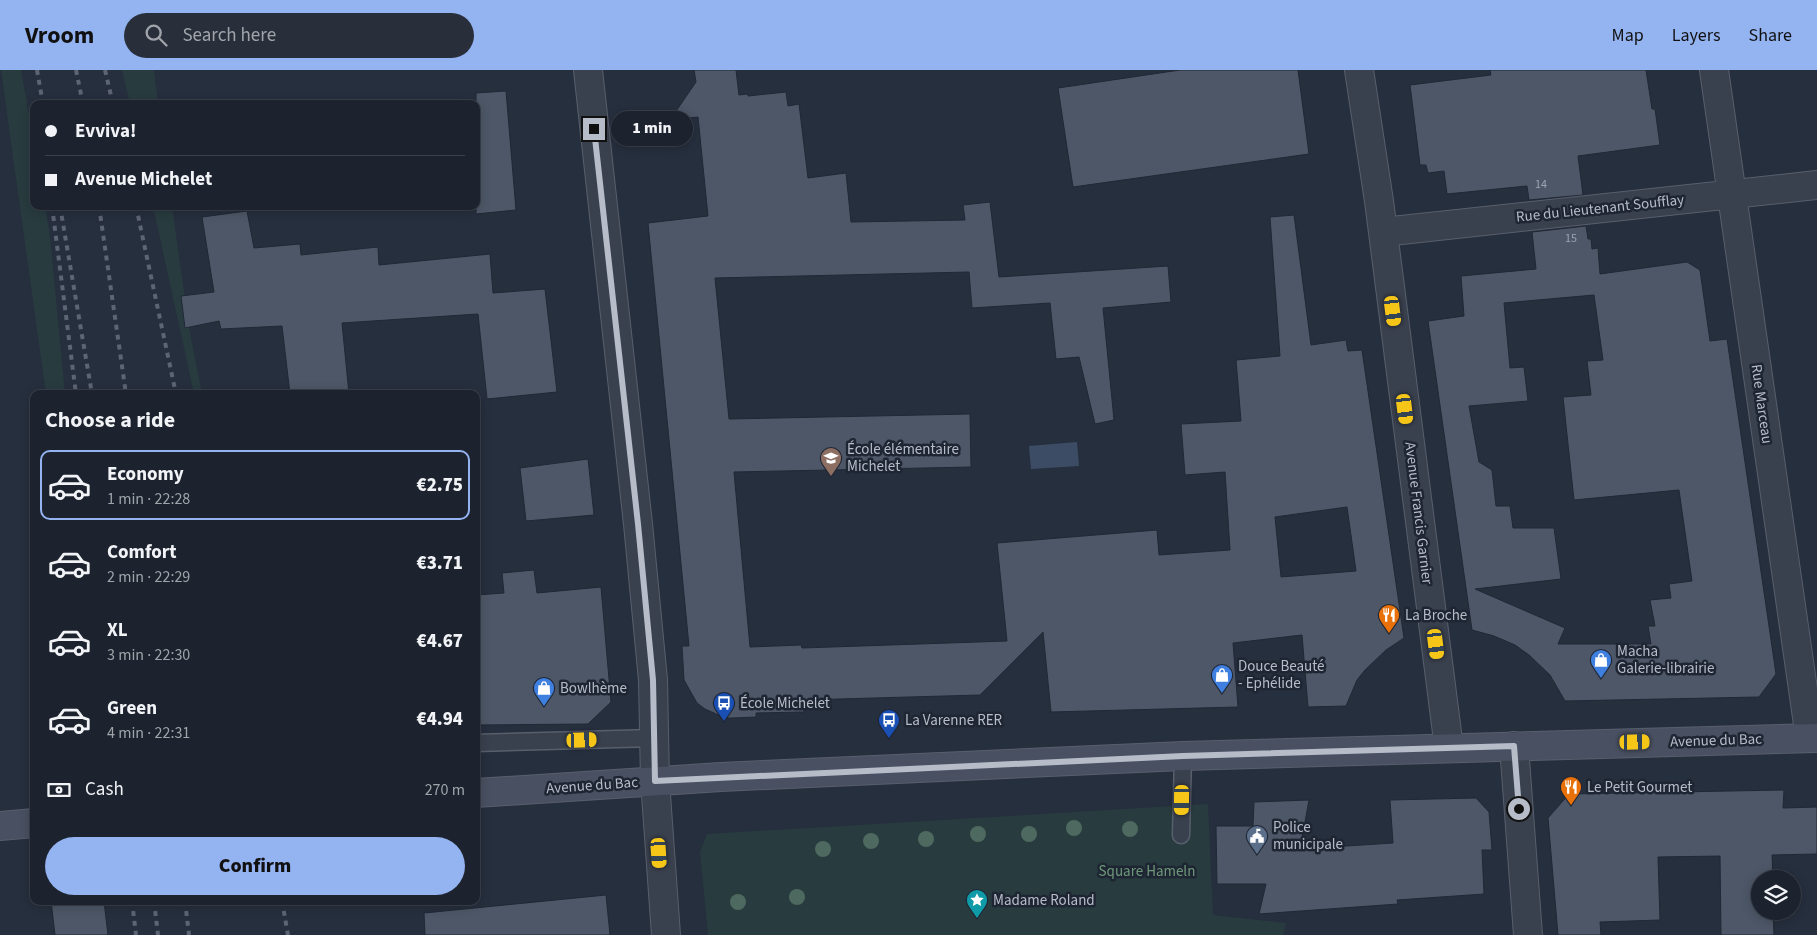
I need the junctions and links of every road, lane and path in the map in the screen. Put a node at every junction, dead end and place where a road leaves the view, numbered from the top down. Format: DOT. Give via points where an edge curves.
graph roads {
  1 [pos="588,70"];
  2 [pos="1359,70"];
  3 [pos="1714,70"];
  4 [pos="1817,185"];
  5 [pos="1732,194"];
  6 [pos="1383,232"];
  7 [pos="654,738"];
  8 [pos="1814,738"];
  9 [pos="480,743"];
  10 [pos="1514,746"];
  11 [pos="1449,748"];
  12 [pos="1183,756"];
  13 [pos="655,781"];
  14 [pos="480,793"];
  15 [pos="30,823"];
  16 [pos="0,826"];
  17 [pos="1181,835"];
  18 [pos="666,935"];
  19 [pos="1528,935"];
  1 -- 7 [label="street" via="638,524 653,680"];
  2 -- 6 [label="street, Avenue Francis Garnier"];
  3 -- 5 [label="street, Rue Marceau"];
  4 -- 5 [label="street, Rue du Lieutenant Soufflay"];
  5 -- 6 [label="street, Rue du Lieutenant Soufflay"];
  5 -- 8 [label="street, Rue Marceau"];
  6 -- 11 [label="street, Avenue Francis Garnier"];
  7 -- 9 [label="lane"];
  7 -- 13 [label="street"];
  8 -- 10 [label="main road, Avenue du Bac"];
  10 -- 11 [label="main road, Avenue du Bac"];
  10 -- 19 [label="street"];
  11 -- 12 [label="main road, Avenue du Bac"];
  12 -- 13 [label="main road, Avenue du Bac"];
  12 -- 17 [label="lane"];
  13 -- 14 [label="main road, Avenue du Bac"];
  13 -- 18 [label="street"];
  15 -- 16 [label="main road"];
}
